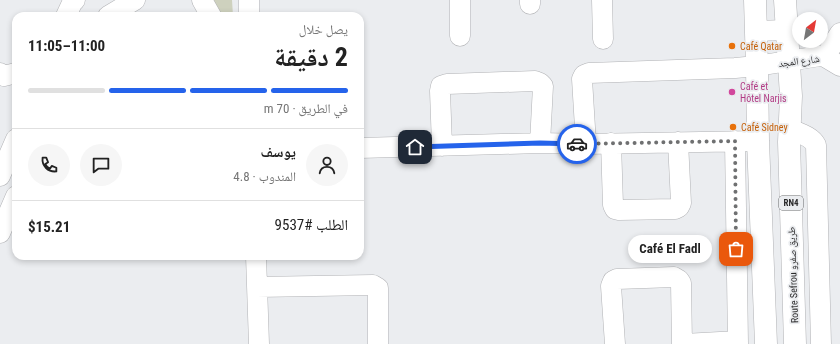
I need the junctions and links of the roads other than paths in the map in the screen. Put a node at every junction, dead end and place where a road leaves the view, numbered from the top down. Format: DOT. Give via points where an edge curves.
graph roads {
  1 [pos="75,0"];
  2 [pos="135,0"];
  3 [pos="202,0"];
  4 [pos="249,0"];
  5 [pos="460,0"];
  6 [pos="602,0"];
  7 [pos="755,0"];
  8 [pos="785,0"];
  9 [pos="68,12"];
  10 [pos="115,12"];
  11 [pos="209,12"];
  12 [pos="249,12"];
  13 [pos="792,26"];
  14 [pos="792,30"];
  15 [pos="756,31"];
  16 [pos="834,35"];
  17 [pos="460,36"];
  18 [pos="603,39"];
  19 [pos="792,41"];
  20 [pos="790,62"];
  21 [pos="833,62"];
  22 [pos="757,66"];
  23 [pos="0,73"];
  24 [pos="12,74"];
  25 [pos="790,129"];
  26 [pos="735,141"];
  27 [pos="758,141"];
  28 [pos="678,142"];
  29 [pos="540,143"];
  30 [pos="611,143"];
  31 [pos="586,144"];
  32 [pos="442,146"];
  33 [pos="12,148"];
  34 [pos="364,148"];
  35 [pos="0,176"];
  36 [pos="12,205"];
  37 [pos="0,233"];
  38 [pos="256,260"];
  39 [pos="257,287"];
  40 [pos="738,343"];
  41 [pos="259,344"];
  42 [pos="378,344"];
  43 [pos="615,344"];
  44 [pos="683,344"];
  45 [pos="766,344"];
  46 [pos="795,344"];
  47 [pos="821,344"];
  1 -- 9 [label="street"];
  2 -- 10 [label="street"];
  3 -- 11 [label="street"];
  4 -- 12 [label="street"];
  5 -- 17 [label="street"];
  6 -- 18 [label="street"];
  7 -- 15 [label="main road"];
  8 -- 13 [label="main road, RN4"];
  14 -- 15 [label="street"];
  15 -- 22 [label="main road"];
  16 -- 21 [label="street"];
  19 -- 20 [label="main road, RN4"];
  20 -- 21 [label="street, شارع المجد" via="820,56"];
  20 -- 22 [label="street, شارع المجد"];
  20 -- 25 [label="main road, Route Sefrou طريق صفرو / RN4"];
  22 -- 27 [label="main road"];
  22 -- 31 [label="street, شارع المجد" via="584,75 582,79"];
  23 -- 24 [label="street" via="4,76"];
  25 -- 46 [label="main road, Route Sefrou طريق صفرو / RN4"];
  25 -- 47 [label="street" via="809,137 816,145"];
  26 -- 27 [label="street"];
  26 -- 28 [label="street"];
  26 -- 40 [label="street"];
  27 -- 45 [label="main road"];
  28 -- 30 [label="street"];
  28 -- 30 [label="street" via="681,203 676,210 615,208"];
  29 -- 31 [label="street"];
  29 -- 32 [label="street"];
  29 -- 32 [label="street" via="543,86 535,80 441,86"];
  30 -- 31 [label="street"];
  32 -- 34 [label="street"];
  33 -- 35 [label="street"];
  36 -- 37 [label="street"];
  38 -- 39 [label="street"];
  39 -- 41 [label="street"];
  39 -- 42 [label="street" via="376,286"];
  40 -- 44 [label="street"];
  43 -- 44 [label="street" via="611,286 613,282 617,278 674,277 681,283"];
}
